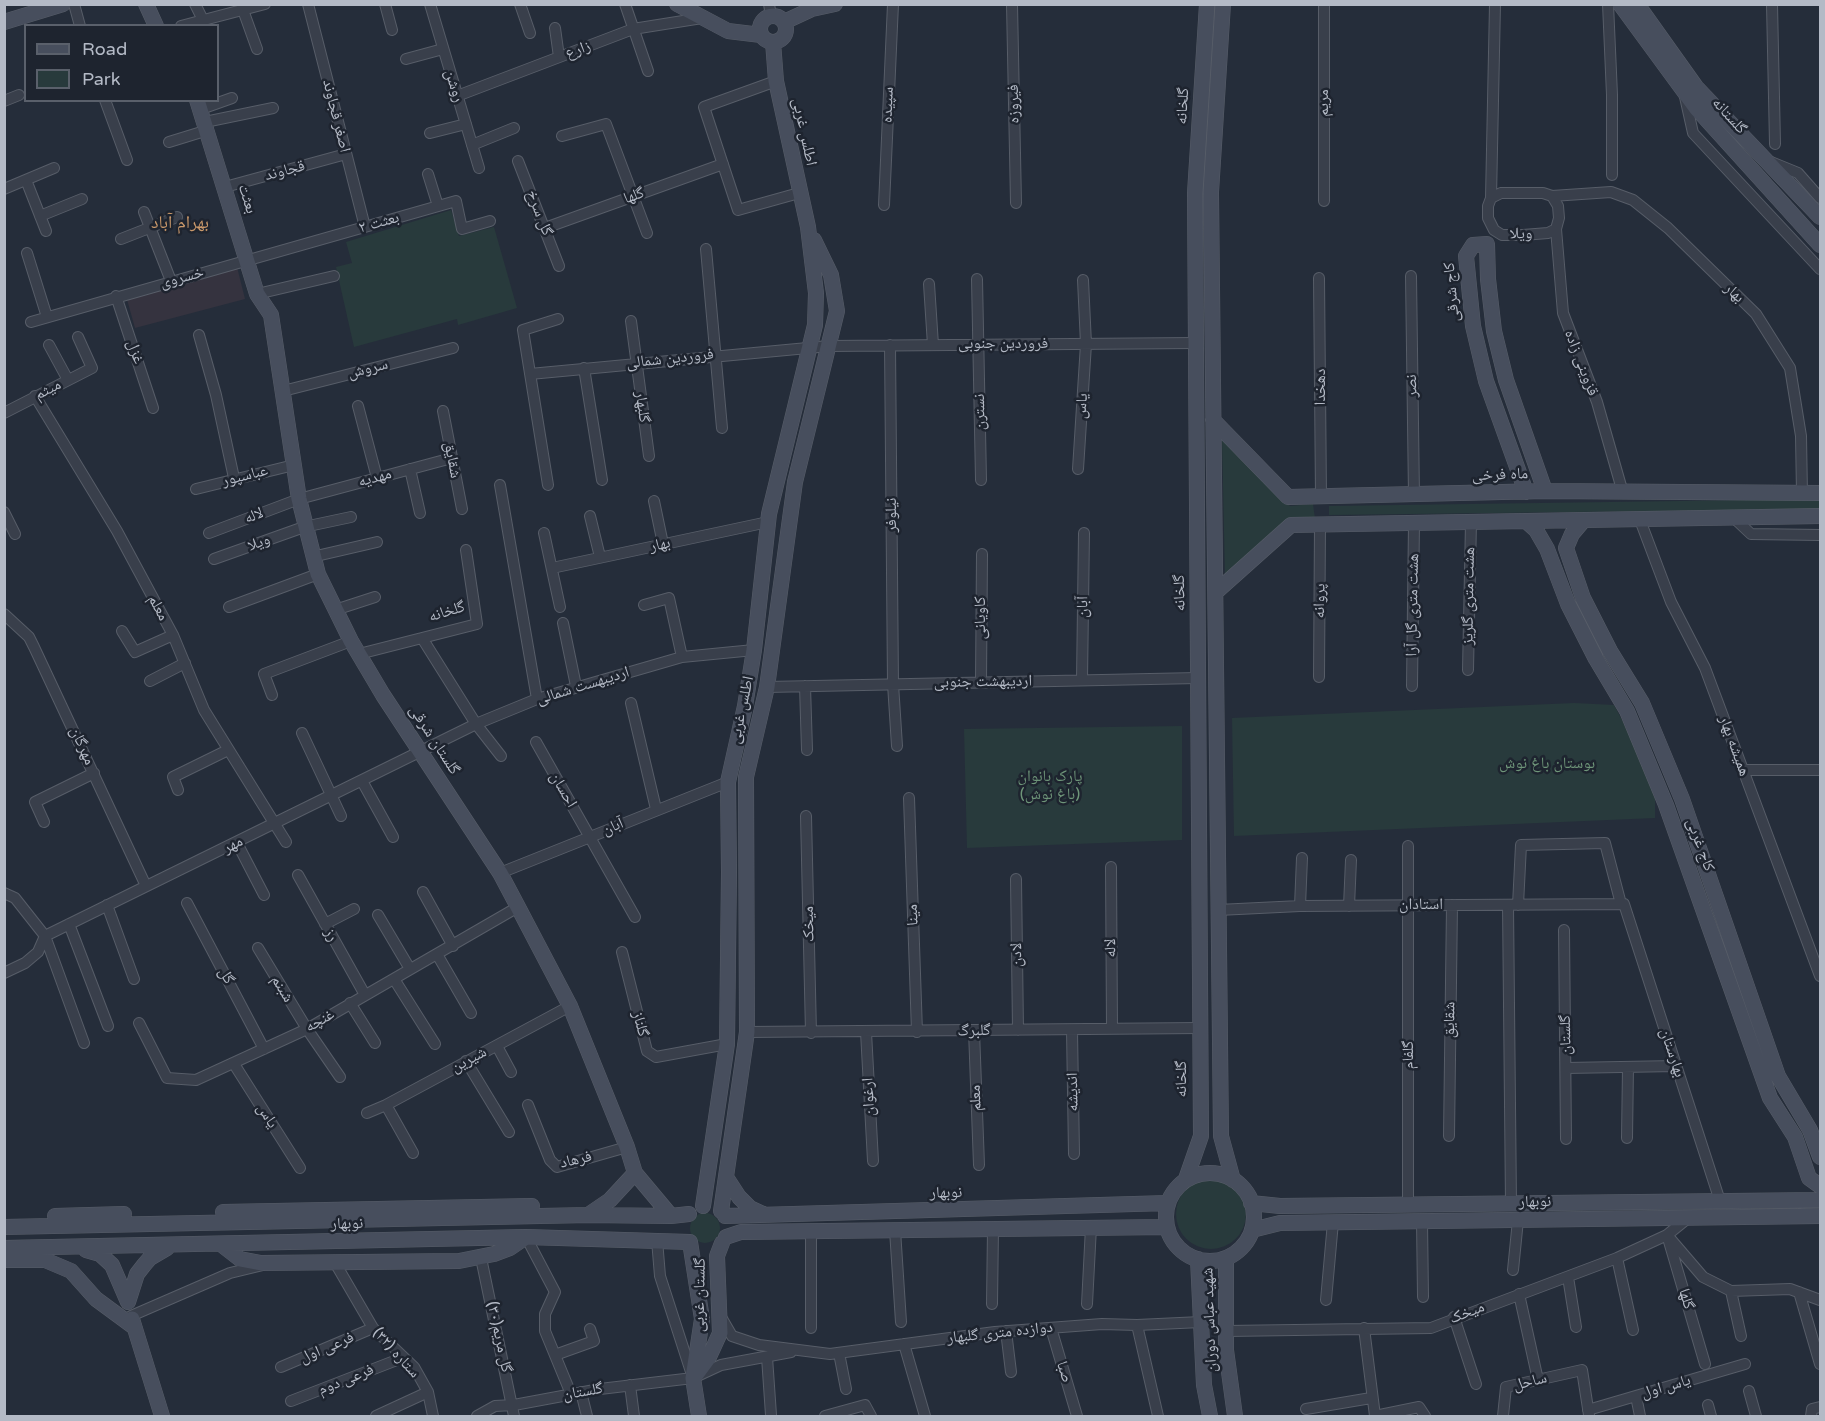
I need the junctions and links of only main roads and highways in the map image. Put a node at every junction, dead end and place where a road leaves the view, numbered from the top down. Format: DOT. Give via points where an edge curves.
graph roads {
  1 [pos="63,4"];
  2 [pos="146,4"];
  3 [pos="677,4"];
  4 [pos="835,4"];
  5 [pos="1207,4"];
  6 [pos="1223,4"];
  7 [pos="1620,4"];
  8 [pos="1637,4"];
  9 [pos="775,14"];
  10 [pos="4,22"];
  11 [pos="155,24"];
  12 [pos="767,39"];
  13 [pos="203,115"];
  14 [pos="1821,218"];
  15 [pos="808,227"];
  16 [pos="1821,244"];
  17 [pos="262,300"];
  18 [pos="1214,420"];
  19 [pos="1545,491"];
  20 [pos="1526,492"];
  21 [pos="1821,493"];
  22 [pos="1321,496"];
  23 [pos="1821,516"];
  24 [pos="1583,521"];
  25 [pos="1527,522"];
  26 [pos="1320,524"];
  27 [pos="1566,548"];
  28 [pos="1547,549"];
  29 [pos="1216,592"];
  30 [pos="1682,799"];
  31 [pos="1666,805"];
  32 [pos="1746,977"];
  33 [pos="1731,983"];
  34 [pos="1821,1157"];
  35 [pos="635,1173"];
  36 [pos="726,1177"];
  37 [pos="1186,1179"];
  38 [pos="1233,1180"];
  39 [pos="1821,1186"];
  40 [pos="1821,1200"];
  41 [pos="1168,1203"];
  42 [pos="1251,1203"];
  43 [pos="703,1206"];
  44 [pos="689,1214"];
  45 [pos="723,1214"];
  46 [pos="763,1214"];
  47 [pos="589,1215"];
  48 [pos="671,1216"];
  49 [pos="1821,1216"];
  50 [pos="4,1218"];
  51 [pos="184,1218"];
  52 [pos="80,1220"];
  53 [pos="283,1221"];
  54 [pos="4,1227"];
  55 [pos="1167,1227"];
  56 [pos="1252,1230"];
  57 [pos="526,1237"];
  58 [pos="724,1240"];
  59 [pos="690,1242"];
  60 [pos="281,1244"];
  61 [pos="222,1245"];
  62 [pos="172,1246"];
  63 [pos="4,1248"];
  64 [pos="74,1248"];
  65 [pos="1226,1258"];
  66 [pos="1198,1259"];
  67 [pos="4,1260"];
  68 [pos="131,1315"];
  69 [pos="693,1378"];
  70 [pos="162,1416"];
  71 [pos="699,1416"];
  72 [pos="1210,1416"];
  73 [pos="1235,1416"];
  1 -- 10 [label="main road"];
  2 -- 11 [label="main road"];
  3 -- 12 [label="main road" via="728,31"];
  4 -- 9 [label="main road"];
  5 -- 37 [label="main road, گلخانه" via="1195,193 1201,1136"];
  6 -- 18 [label="main road, گلخانه" via="1210,192"];
  7 -- 16 [label="main road, گلستانه" via="1684,90"];
  8 -- 14 [label="main road, گلستانه" via="1696,87"];
  9 -- 12 [label="main road" via="761,22"];
  9 -- 12 [label="main road" via="787,29 784,37"];
  12 -- 15 [label="main road, اطلس غربی"];
  13 -- 17 [label="main road, بعثت"];
  15 -- 36 [label="main road, اطلس غربی" via="831,275 837,311 795,482 767,687 746,777 747,1032"];
  15 -- 43 [label="main road, اطلس غربی" via="816,293 815,325 776,478 754,650 728,782 727,1044"];
  17 -- 35 [label="main road, گلستان شرقی" via="276,340 299,499 318,574 355,647 518,907 570,1006"];
  18 -- 22 [label="main road, ماه فرخی" via="1288,497"];
  18 -- 29 [label="main road, گلخانه"];
  19 -- 20 [label="main road, ماه فرخی"];
  19 -- 20 [label="main road, کاج شرقی" via="1506,380 1494,331 1487,244 1473,245 1466,256 1473,326 1486,381"];
  19 -- 21 [label="main road, ماه فرخی"];
  20 -- 22 [label="main road, ماه فرخی"];
  22 -- 26 [label="main road"];
  23 -- 24 [label="main road"];
  24 -- 25 [label="main road"];
  24 -- 27 [label="main road"];
  25 -- 26 [label="main road"];
  25 -- 28 [label="main road, کاج غربی"];
  26 -- 29 [label="main road" via="1291,525"];
  27 -- 28 [label="main road" via="1558,542"];
  27 -- 30 [label="main road, کاج غربی" via="1583,598 1642,704"];
  28 -- 31 [label="main road, کاج غربی" via="1568,604 1628,711"];
  29 -- 38 [label="main road, گلخانه" via="1221,1136"];
  30 -- 31 [label="main road"];
  30 -- 32 [label="main road, کاج غربی"];
  31 -- 33 [label="main road, کاج غربی"];
  32 -- 33 [label="main road"];
  32 -- 34 [label="main road, کاج غربی" via="1778,1076"];
  33 -- 39 [label="main road, کاج غربی" via="1770,1098 1795,1137 1809,1178"];
  35 -- 47 [label="main road" via="610,1200"];
  35 -- 48 [label="main road, گلستان شرقی"];
  36 -- 45 [label="main road, اطلس غربی"];
  36 -- 46 [label="main road" via="750,1208"];
  37 -- 38 [label="main road" via="1218,1173"];
  37 -- 41 [label="main road"];
  38 -- 42 [label="main road"];
  40 -- 42 [label="main road, نوبهار" via="1280,1206"];
  41 -- 46 [label="main road, نوبهار"];
  41 -- 55 [label="main road"];
  42 -- 56 [label="main road"];
  43 -- 44 [label="main road"];
  43 -- 45 [label="main road"];
  44 -- 48 [label="main road, نوبهار"];
  44 -- 59 [label="main road" via="684,1225"];
  45 -- 46 [label="main road, نوبهار"];
  45 -- 58 [label="main road" via="728,1226"];
  47 -- 48 [label="main road, نوبهار"];
  47 -- 51 [label="main road" via="541,1206 422,1206"];
  47 -- 53 [label="main road, نوبهار"];
  49 -- 56 [label="main road, نوبهار" via="1280,1223"];
  50 -- 52 [label="main road"];
  51 -- 52 [label="main road, نوبهار"];
  51 -- 53 [label="main road, نوبهار"];
  52 -- 54 [label="main road, نوبهار"];
  53 -- 60 [label="main road" via="290,1233"];
  55 -- 58 [label="main road" via="741,1232"];
  55 -- 66 [label="main road" via="1173,1241"];
  56 -- 65 [label="main road" via="1246,1242"];
  57 -- 59 [label="main road, نوبهار"];
  57 -- 60 [label="main road, نوبهار"];
  57 -- 61 [label="main road" via="510,1248 459,1261 272,1263 240,1259"];
  58 -- 59 [label="main road" via="706,1249"];
  58 -- 69 [label="main road, گلستان غربی" via="717,1256 720,1333"];
  59 -- 69 [label="main road" via="702,1319"];
  60 -- 61 [label="main road, نوبهار"];
  61 -- 62 [label="main road, نوبهار"];
  62 -- 64 [label="main road, نوبهار"];
  62 -- 68 [label="main road" via="150,1258 137,1275"];
  63 -- 64 [label="main road, نوبهار"];
  64 -- 68 [label="main road" via="100,1254 112,1265"];
  65 -- 66 [label="main road"];
  65 -- 73 [label="main road, شهید عباس دوران" via="1226,1350"];
  66 -- 72 [label="main road, شهید عباس دوران" via="1204,1385"];
  67 -- 68 [label="main road" via="45,1260 71,1271 96,1299"];
  68 -- 70 [label="main road"];
  69 -- 71 [label="main road"];
}
